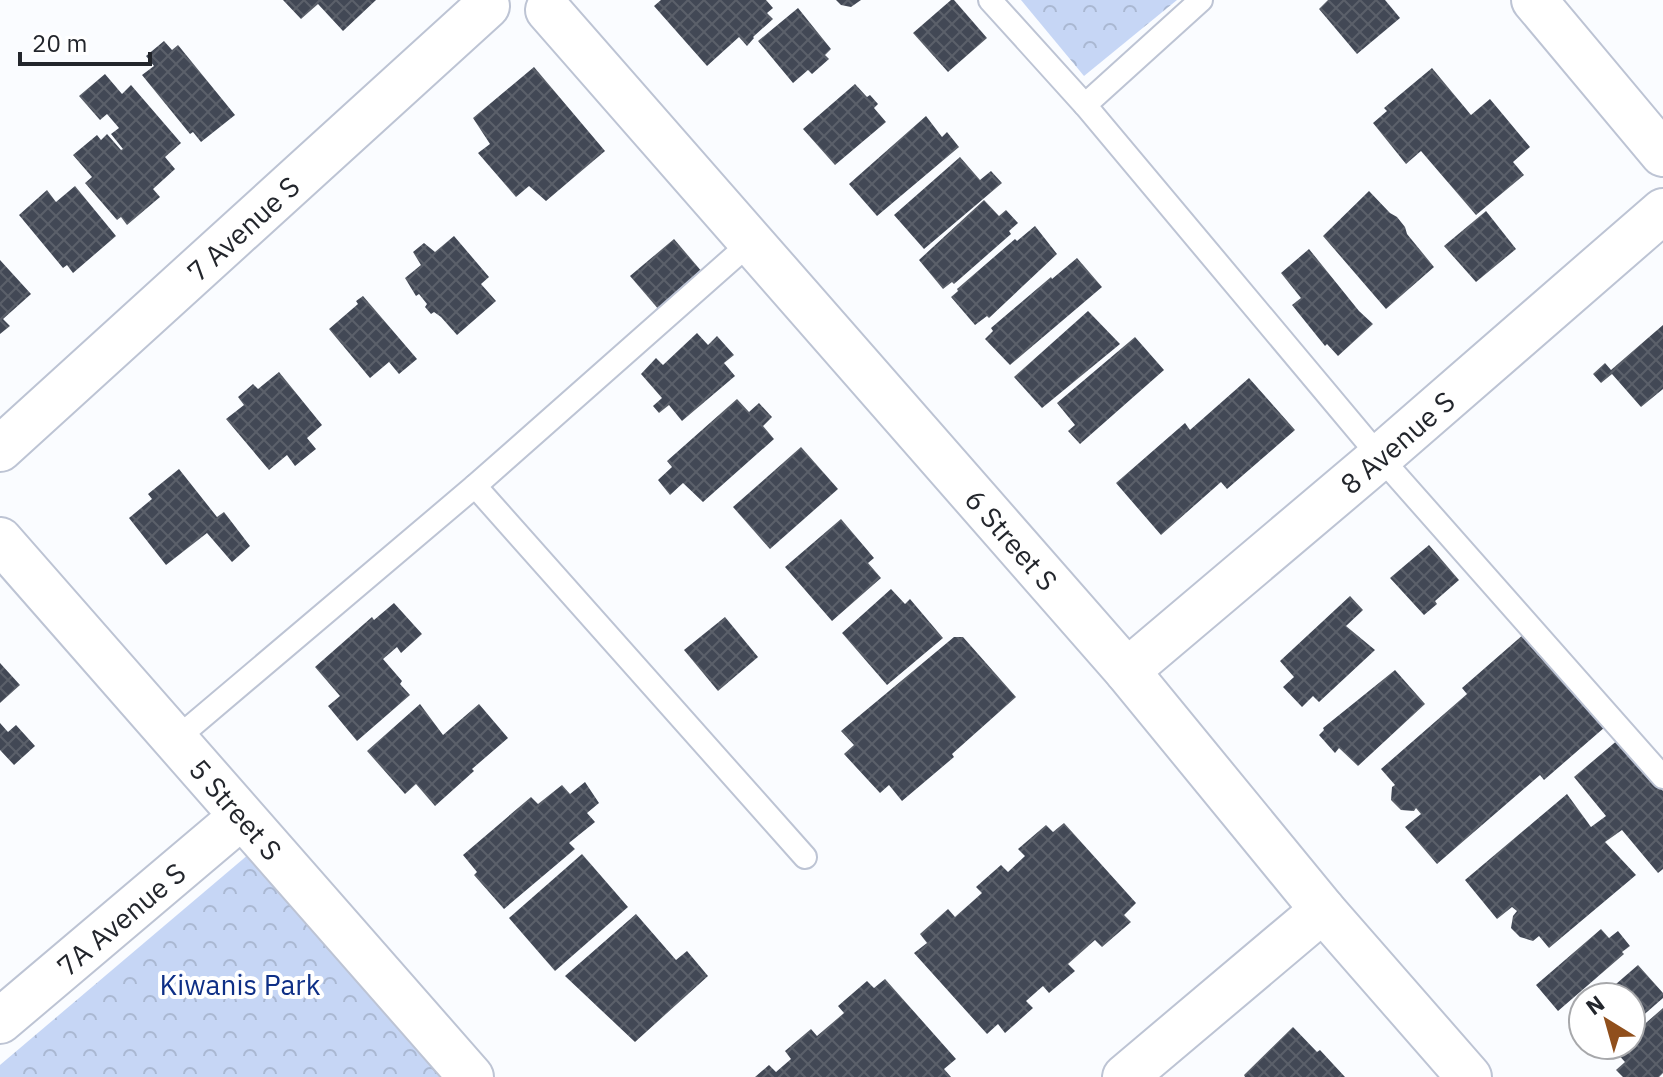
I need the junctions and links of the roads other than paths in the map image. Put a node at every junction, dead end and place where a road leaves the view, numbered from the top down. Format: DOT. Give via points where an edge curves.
graph roads {
  1 [pos="990,0"];
  2 [pos="1201,0"];
  3 [pos="1534,0"];
  4 [pos="484,3"];
  5 [pos="553,5"];
  6 [pos="1085,105"];
  7 [pos="1663,154"];
  8 [pos="1663,211"];
  9 [pos="750,243"];
  10 [pos="0,449"];
  11 [pos="1380,457"];
  12 [pos="475,486"];
  13 [pos="0,540"];
  14 [pos="1127,671"];
  15 [pos="175,740"];
  16 [pos="1663,777"];
  17 [pos="241,817"];
  18 [pos="805,857"];
  19 [pos="1323,910"];
  20 [pos="0,1021"];
  21 [pos="471,1077"];
  22 [pos="1125,1077"];
  23 [pos="1469,1077"];
  1 -- 6 [label="lane"];
  2 -- 6 [label="lane"];
  3 -- 7 [label="street"];
  4 -- 5 [label="street" via="513,21 528,20"];
  4 -- 10 [label="street, 7 Avenue S"];
  5 -- 9 [label="street, 6 Street S"];
  6 -- 11 [label="lane"];
  8 -- 11 [label="street, 8 Avenue S"];
  9 -- 12 [label="lane"];
  9 -- 14 [label="street, 6 Street S"];
  11 -- 14 [label="street, 8 Avenue S"];
  11 -- 16 [label="lane"];
  12 -- 15 [label="lane"];
  12 -- 18 [label="lane"];
  13 -- 15 [label="street, 5 Street S"];
  14 -- 19 [label="street, 6 Street S"];
  15 -- 17 [label="street, 5 Street S"];
  17 -- 20 [label="street, 7A Avenue S"];
  17 -- 21 [label="street, 5 Street S"];
  19 -- 22 [label="street"];
  19 -- 23 [label="street, 6 Street S"];
}
